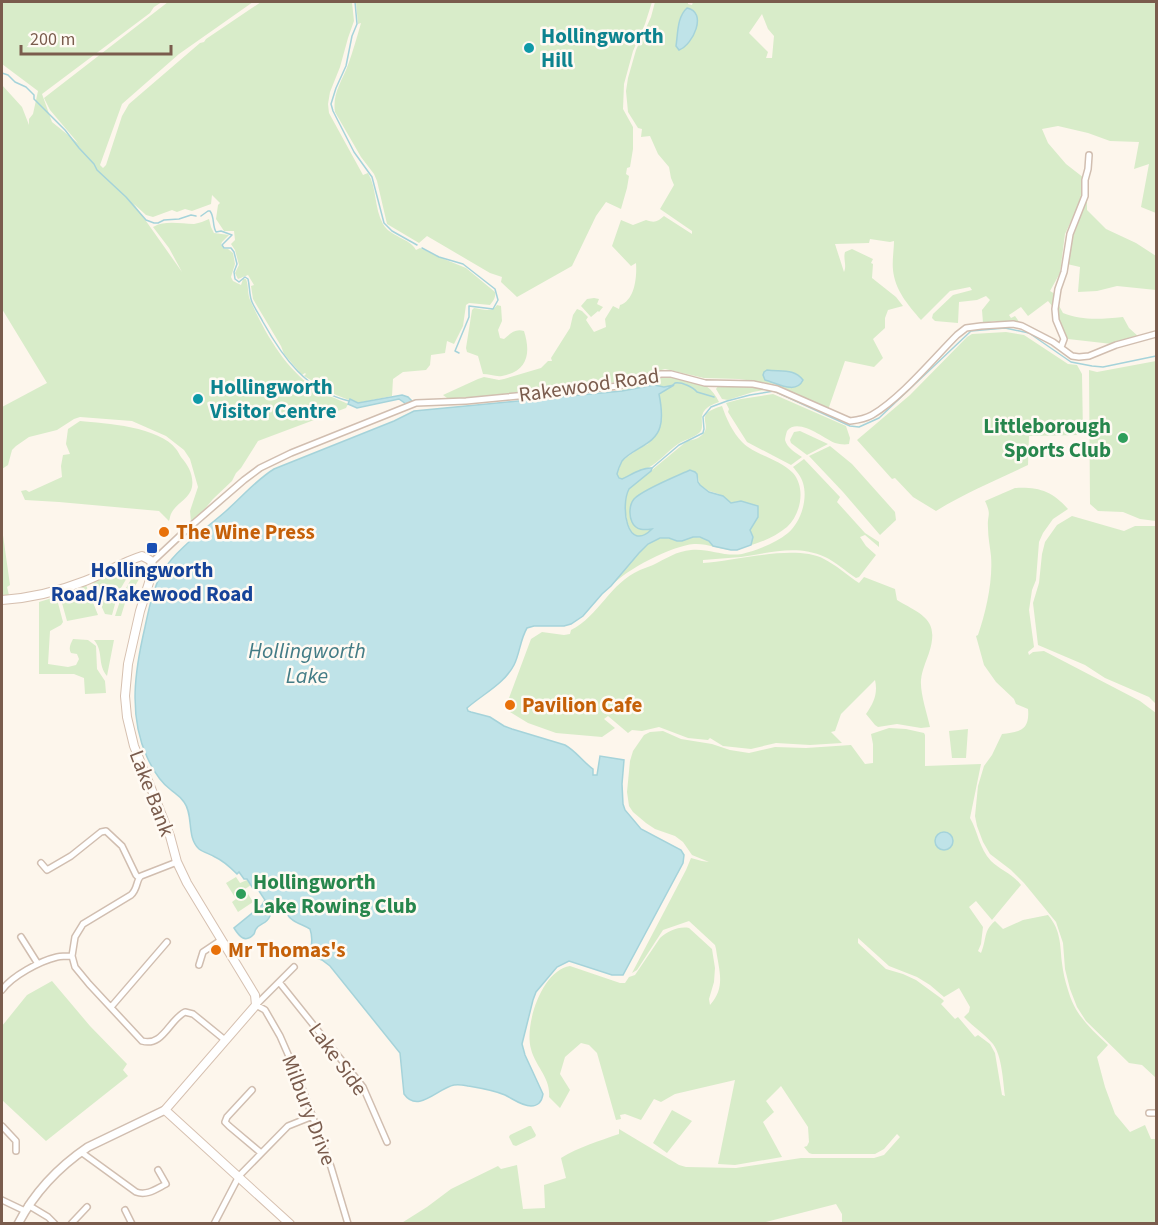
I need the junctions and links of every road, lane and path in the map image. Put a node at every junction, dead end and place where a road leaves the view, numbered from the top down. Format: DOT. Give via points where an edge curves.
graph roads {
  1 [pos="1089,155"];
  2 [pos="1156,334"];
  3 [pos="1061,347"];
  4 [pos="152,563"];
  5 [pos="2,600"];
  6 [pos="177,862"];
  7 [pos="41,863"];
  8 [pos="139,878"];
  9 [pos="21,937"];
  10 [pos="221,940"];
  11 [pos="167,942"];
  12 [pos="72,956"];
  13 [pos="38,964"];
  14 [pos="199,965"];
  15 [pos="294,967"];
  16 [pos="279,982"];
  17 [pos="3,985"];
  18 [pos="256,1005"];
  19 [pos="111,1007"];
  20 [pos="225,1040"];
  21 [pos="252,1090"];
  22 [pos="165,1110"];
  23 [pos="1149,1113"];
  24 [pos="1156,1113"];
  25 [pos="313,1116"];
  26 [pos="2,1126"];
  27 [pos="387,1142"];
  28 [pos="16,1151"];
  29 [pos="81,1152"];
  30 [pos="261,1153"];
  31 [pos="158,1170"];
  32 [pos="238,1176"];
  33 [pos="2,1200"];
  34 [pos="87,1207"];
  35 [pos="27,1208"];
  36 [pos="125,1210"];
  37 [pos="18,1224"];
  38 [pos="55,1224"];
  39 [pos="71,1224"];
  40 [pos="132,1224"];
  41 [pos="214,1224"];
  42 [pos="290,1224"];
  43 [pos="348,1224"];
  1 -- 3 [label="street" via="1085,196 1070,234 1055,309 1064,339"];
  2 -- 3 [label="street" via="1089,356 1072,356"];
  3 -- 4 [label="street, Rakewood Road" via="1013,324 966,328 888,403 862,420 843,418 769,387 705,383 671,374 620,386 416,404 260,468"];
  4 -- 5 [label="main road" via="142,556 56,592"];
  4 -- 6 [label="main road, Lake Bank" via="128,664 125,696 134,746"];
  6 -- 8 [label="street"];
  6 -- 10 [label="main road, Lake Bank"];
  7 -- 8 [label="street" via="47,870 106,831 122,846"];
  8 -- 12 [label="street" via="134,892 83,924 72,945"];
  9 -- 13 [label="street"];
  10 -- 14 [label="street" via="203,952"];
  10 -- 18 [label="main road, Lake Bank" via="242,969"];
  11 -- 19 [label="street"];
  12 -- 13 [label="street"];
  12 -- 19 [label="street" via="75,967"];
  13 -- 17 [label="street"];
  15 -- 16 [label="street"];
  16 -- 18 [label="street"];
  16 -- 27 [label="street, Lake Side" via="363,1087"];
  18 -- 20 [label="main road"];
  18 -- 25 [label="street, Milbury Drive" via="265,1010 280,1036"];
  19 -- 20 [label="street" via="145,1042 156,1040 185,1012"];
  20 -- 22 [label="main road"];
  21 -- 30 [label="street" via="225,1122"];
  22 -- 29 [label="street"];
  22 -- 32 [label="main road"];
  23 -- 24 [label="street"];
  25 -- 30 [label="street" via="288,1126"];
  25 -- 43 [label="street, Milbury Drive"];
  26 -- 28 [label="street" via="14,1137"];
  29 -- 31 [label="street" via="141,1194 166,1184"];
  29 -- 35 [label="street"];
  30 -- 32 [label="street"];
  32 -- 41 [label="street"];
  32 -- 42 [label="main road"];
  33 -- 35 [label="street"];
  34 -- 39 [label="street"];
  35 -- 37 [label="street"];
  35 -- 38 [label="street"];
  36 -- 40 [label="street"];
}
